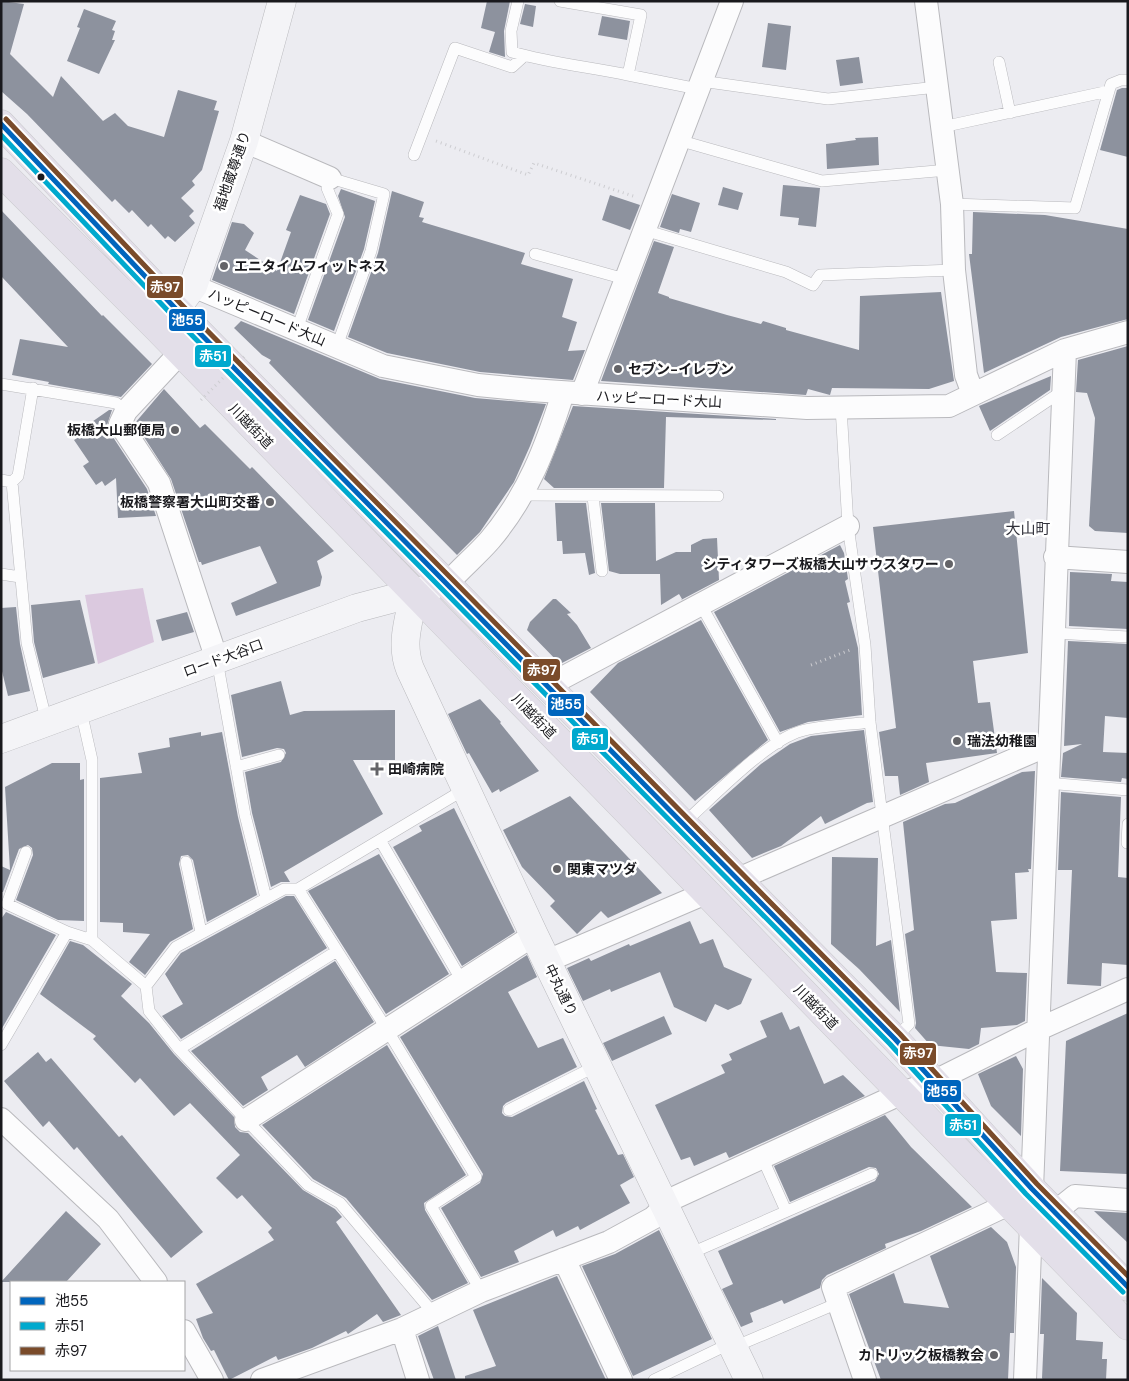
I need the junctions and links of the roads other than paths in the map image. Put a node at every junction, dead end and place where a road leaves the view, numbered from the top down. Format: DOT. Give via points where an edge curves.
graph roads {
  1 [pos="282,1"];
  2 [pos="518,1"];
  3 [pos="560,1"];
  4 [pos="732,1"];
  5 [pos="926,1"];
  6 [pos="524,56"];
  7 [pos="998,62"];
  8 [pos="628,75"];
  9 [pos="1128,80"];
  10 [pos="699,85"];
  11 [pos="937,87"];
  12 [pos="1109,91"];
  13 [pos="1010,113"];
  14 [pos="1,124"];
  15 [pos="942,127"];
  16 [pos="678,140"];
  17 [pos="244,141"];
  18 [pos="414,155"];
  19 [pos="948,170"];
  20 [pos="1,172"];
  21 [pos="330,178"];
  22 [pos="952,204"];
  23 [pos="644,230"];
  24 [pos="536,254"];
  25 [pos="954,270"];
  26 [pos="625,280"];
  27 [pos="193,286"];
  28 [pos="176,309"];
  29 [pos="157,328"];
  30 [pos="297,329"];
  31 [pos="1128,332"];
  32 [pos="337,346"];
  33 [pos="1065,350"];
  34 [pos="180,353"];
  35 [pos="1,384"];
  36 [pos="33,388"];
  37 [pos="1064,390"];
  38 [pos="573,394"];
  39 [pos="973,394"];
  40 [pos="841,408"];
  41 [pos="126,411"];
  42 [pos="997,435"];
  43 [pos="7,481"];
  44 [pos="523,494"];
  45 [pos="718,496"];
  46 [pos="593,497"];
  47 [pos="848,526"];
  48 [pos="1055,557"];
  49 [pos="1128,562"];
  50 [pos="602,571"];
  51 [pos="1,574"];
  52 [pos="20,577"];
  53 [pos="448,584"];
  54 [pos="414,594"];
  55 [pos="701,605"];
  56 [pos="1053,634"];
  57 [pos="1128,637"];
  58 [pos="217,660"];
  59 [pos="549,685"];
  60 [pos="81,711"];
  61 [pos="870,722"];
  62 [pos="47,723"];
  63 [pos="1,740"];
  64 [pos="778,743"];
  65 [pos="1048,745"];
  66 [pos="279,755"];
  67 [pos="236,767"];
  68 [pos="1047,783"];
  69 [pos="465,789"];
  70 [pos="1128,790"];
  71 [pos="883,816"];
  72 [pos="684,823"];
  73 [pos="1128,824"];
  74 [pos="380,840"];
  75 [pos="1127,843"];
  76 [pos="26,852"];
  77 [pos="186,862"];
  78 [pos="738,879"];
  79 [pos="298,889"];
  80 [pos="706,893"];
  81 [pos="266,898"];
  82 [pos="67,932"];
  83 [pos="201,932"];
  84 [pos="534,935"];
  85 [pos="92,940"];
  86 [pos="337,951"];
  87 [pos="547,961"];
  88 [pos="462,981"];
  89 [pos="146,986"];
  90 [pos="1128,988"];
  91 [pos="386,1028"];
  92 [pos="1039,1029"];
  93 [pos="895,1039"];
  94 [pos="1,1044"];
  95 [pos="179,1048"];
  96 [pos="598,1065"];
  97 [pos="935,1081"];
  98 [pos="900,1094"];
  99 [pos="509,1110"];
  100 [pos="1,1119"];
  101 [pos="246,1120"];
  102 [pos="762,1157"];
  103 [pos="872,1174"];
  104 [pos="1032,1188"];
  105 [pos="1128,1200"];
  106 [pos="1009,1204"];
  107 [pos="666,1207"];
  108 [pos="786,1211"];
  109 [pos="1054,1212"];
  110 [pos="1031,1225"];
  111 [pos="689,1254"];
  112 [pos="564,1259"];
  113 [pos="155,1281"];
  114 [pos="1128,1287"];
  115 [pos="481,1291"];
  116 [pos="838,1303"];
  117 [pos="434,1314"];
  118 [pos="1128,1326"];
  119 [pos="402,1329"];
  120 [pos="185,1333"];
  121 [pos="732,1345"];
  122 [pos="212,1380"];
  123 [pos="262,1380"];
  124 [pos="418,1380"];
  125 [pos="621,1380"];
  126 [pos="654,1380"];
  127 [pos="749,1380"];
  128 [pos="865,1380"];
  129 [pos="1025,1380"];
  1 -- 17 [label="street, 福地蔵尊通り"];
  2 -- 6 [label="lane" via="511,31 512,52"];
  3 -- 8 [label="lane" via="641,15"];
  4 -- 10 [label="street"];
  5 -- 11 [label="street"];
  6 -- 8 [label="lane"];
  6 -- 18 [label="lane" via="512,68 455,48"];
  7 -- 13 [label="lane"];
  8 -- 10 [label="lane"];
  9 -- 12 [label="lane" via="1112,84"];
  10 -- 11 [label="lane" via="828,99"];
  10 -- 16 [label="street"];
  11 -- 15 [label="street"];
  12 -- 13 [label="lane"];
  12 -- 22 [label="lane" via="1075,208"];
  13 -- 15 [label="lane"];
  14 -- 28 [label="highway, 川越街道"];
  15 -- 19 [label="street"];
  16 -- 19 [label="lane" via="822,181"];
  16 -- 23 [label="street"];
  17 -- 21 [label="street"];
  17 -- 27 [label="street, 福地蔵尊通り"];
  19 -- 22 [label="street"];
  20 -- 29 [label="highway, 川越街道"];
  21 -- 30 [label="lane" via="326,188 338,214"];
  21 -- 32 [label="lane" via="384,194 371,251"];
  22 -- 25 [label="street"];
  23 -- 25 [label="lane" via="786,272 813,285 820,275"];
  23 -- 26 [label="street"];
  24 -- 26 [label="lane"];
  25 -- 39 [label="street" via="966,375"];
  26 -- 38 [label="street"];
  27 -- 28 [label="street, 福地蔵尊通り"];
  27 -- 30 [label="street, ハッピーロード大山"];
  28 -- 29 [label="street, 福地蔵尊通り"];
  28 -- 53 [label="highway, 川越街道"];
  29 -- 34 [label="highway, 川越街道"];
  30 -- 32 [label="street, ハッピーロード大山"];
  31 -- 33 [label="street, ハッピーロード大山"];
  32 -- 38 [label="street, ハッピーロード大山" via="383,366 478,385"];
  33 -- 37 [label="street"];
  33 -- 39 [label="street, ハッピーロード大山"];
  34 -- 41 [label="street"];
  34 -- 54 [label="highway, 川越街道"];
  35 -- 36 [label="lane"];
  36 -- 41 [label="lane" via="116,403"];
  36 -- 43 [label="lane" via="18,476"];
  37 -- 42 [label="lane"];
  37 -- 48 [label="street"];
  38 -- 40 [label="street, ハッピーロード大山"];
  38 -- 44 [label="street"];
  39 -- 40 [label="street, ハッピーロード大山" via="949,406"];
  40 -- 47 [label="lane"];
  41 -- 58 [label="street" via="120,424 159,483"];
  43 -- 52 [label="lane"];
  44 -- 46 [label="lane"];
  44 -- 53 [label="street" via="490,540"];
  45 -- 46 [label="lane"];
  46 -- 50 [label="lane"];
  47 -- 55 [label="street"];
  47 -- 61 [label="lane" via="865,645"];
  48 -- 49 [label="street"];
  48 -- 56 [label="street"];
  51 -- 52 [label="lane"];
  52 -- 62 [label="lane" via="27,643"];
  53 -- 54 [label="street, ロード大谷口"];
  53 -- 59 [label="highway, 川越街道"];
  54 -- 58 [label="street, ロード大谷口" via="364,606"];
  54 -- 69 [label="street, 中丸通り" via="405,656"];
  54 -- 80 [label="highway, 川越街道"];
  55 -- 59 [label="street"];
  55 -- 64 [label="lane"];
  56 -- 57 [label="lane"];
  56 -- 65 [label="street"];
  58 -- 60 [label="street, ロード大谷口"];
  58 -- 67 [label="lane"];
  59 -- 72 [label="highway, 川越街道"];
  60 -- 62 [label="street, ロード大谷口"];
  60 -- 85 [label="lane" via="92,760"];
  61 -- 64 [label="lane" via="801,731"];
  61 -- 71 [label="lane"];
  62 -- 63 [label="street, ロード大谷口"];
  64 -- 72 [label="lane" via="745,767"];
  65 -- 68 [label="street"];
  65 -- 71 [label="street"];
  66 -- 67 [label="lane"];
  67 -- 81 [label="lane"];
  68 -- 70 [label="lane"];
  68 -- 92 [label="street"];
  69 -- 74 [label="lane"];
  69 -- 84 [label="street, 中丸通り"];
  71 -- 78 [label="street"];
  71 -- 93 [label="lane" via="909,1024"];
  72 -- 78 [label="highway, 川越街道"];
  73 -- 75 [label="lane"];
  74 -- 79 [label="lane"];
  74 -- 88 [label="lane"];
  76 -- 82 [label="lane" via="7,904"];
  77 -- 83 [label="lane"];
  78 -- 93 [label="highway, 川越街道"];
  79 -- 81 [label="lane" via="284,889"];
  79 -- 86 [label="lane"];
  80 -- 87 [label="street"];
  80 -- 98 [label="highway, 川越街道"];
  81 -- 83 [label="lane"];
  82 -- 85 [label="lane"];
  82 -- 94 [label="lane"];
  83 -- 89 [label="lane" via="176,947"];
  84 -- 87 [label="street, 中丸通り"];
  84 -- 88 [label="street"];
  85 -- 89 [label="lane"];
  86 -- 91 [label="lane"];
  86 -- 95 [label="lane"];
  87 -- 96 [label="street, 中丸通り"];
  88 -- 91 [label="street"];
  89 -- 95 [label="lane" via="149,1011"];
  90 -- 92 [label="street"];
  91 -- 101 [label="street"];
  91 -- 115 [label="lane" via="476,1177 431,1206"];
  92 -- 97 [label="street"];
  92 -- 104 [label="street"];
  93 -- 97 [label="highway, 川越街道"];
  95 -- 101 [label="lane"];
  96 -- 99 [label="lane"];
  96 -- 107 [label="street, 中丸通り"];
  97 -- 98 [label="street"];
  97 -- 104 [label="highway, 川越街道"];
  98 -- 102 [label="street"];
  98 -- 106 [label="highway, 川越街道"];
  100 -- 113 [label="street" via="108,1219"];
  101 -- 117 [label="lane" via="308,1185 340,1203"];
  102 -- 107 [label="street" via="674,1198"];
  102 -- 108 [label="lane"];
  103 -- 108 [label="lane"];
  104 -- 109 [label="highway, 川越街道"];
  105 -- 109 [label="street" via="1075,1196"];
  106 -- 110 [label="highway, 川越街道"];
  106 -- 116 [label="street" via="833,1287"];
  107 -- 111 [label="street, 中丸通り"];
  107 -- 112 [label="street" via="653,1218 609,1242"];
  108 -- 111 [label="lane"];
  109 -- 114 [label="highway, 川越街道"];
  110 -- 118 [label="highway, 川越街道"];
  110 -- 129 [label="street"];
  111 -- 121 [label="street, 中丸通り"];
  112 -- 115 [label="street"];
  112 -- 125 [label="street"];
  115 -- 117 [label="street"];
  116 -- 121 [label="lane"];
  116 -- 128 [label="street"];
  117 -- 119 [label="street"];
  119 -- 123 [label="street"];
  119 -- 124 [label="street"];
  120 -- 122 [label="street"];
  121 -- 126 [label="lane"];
  121 -- 127 [label="street, 中丸通り"];
}
